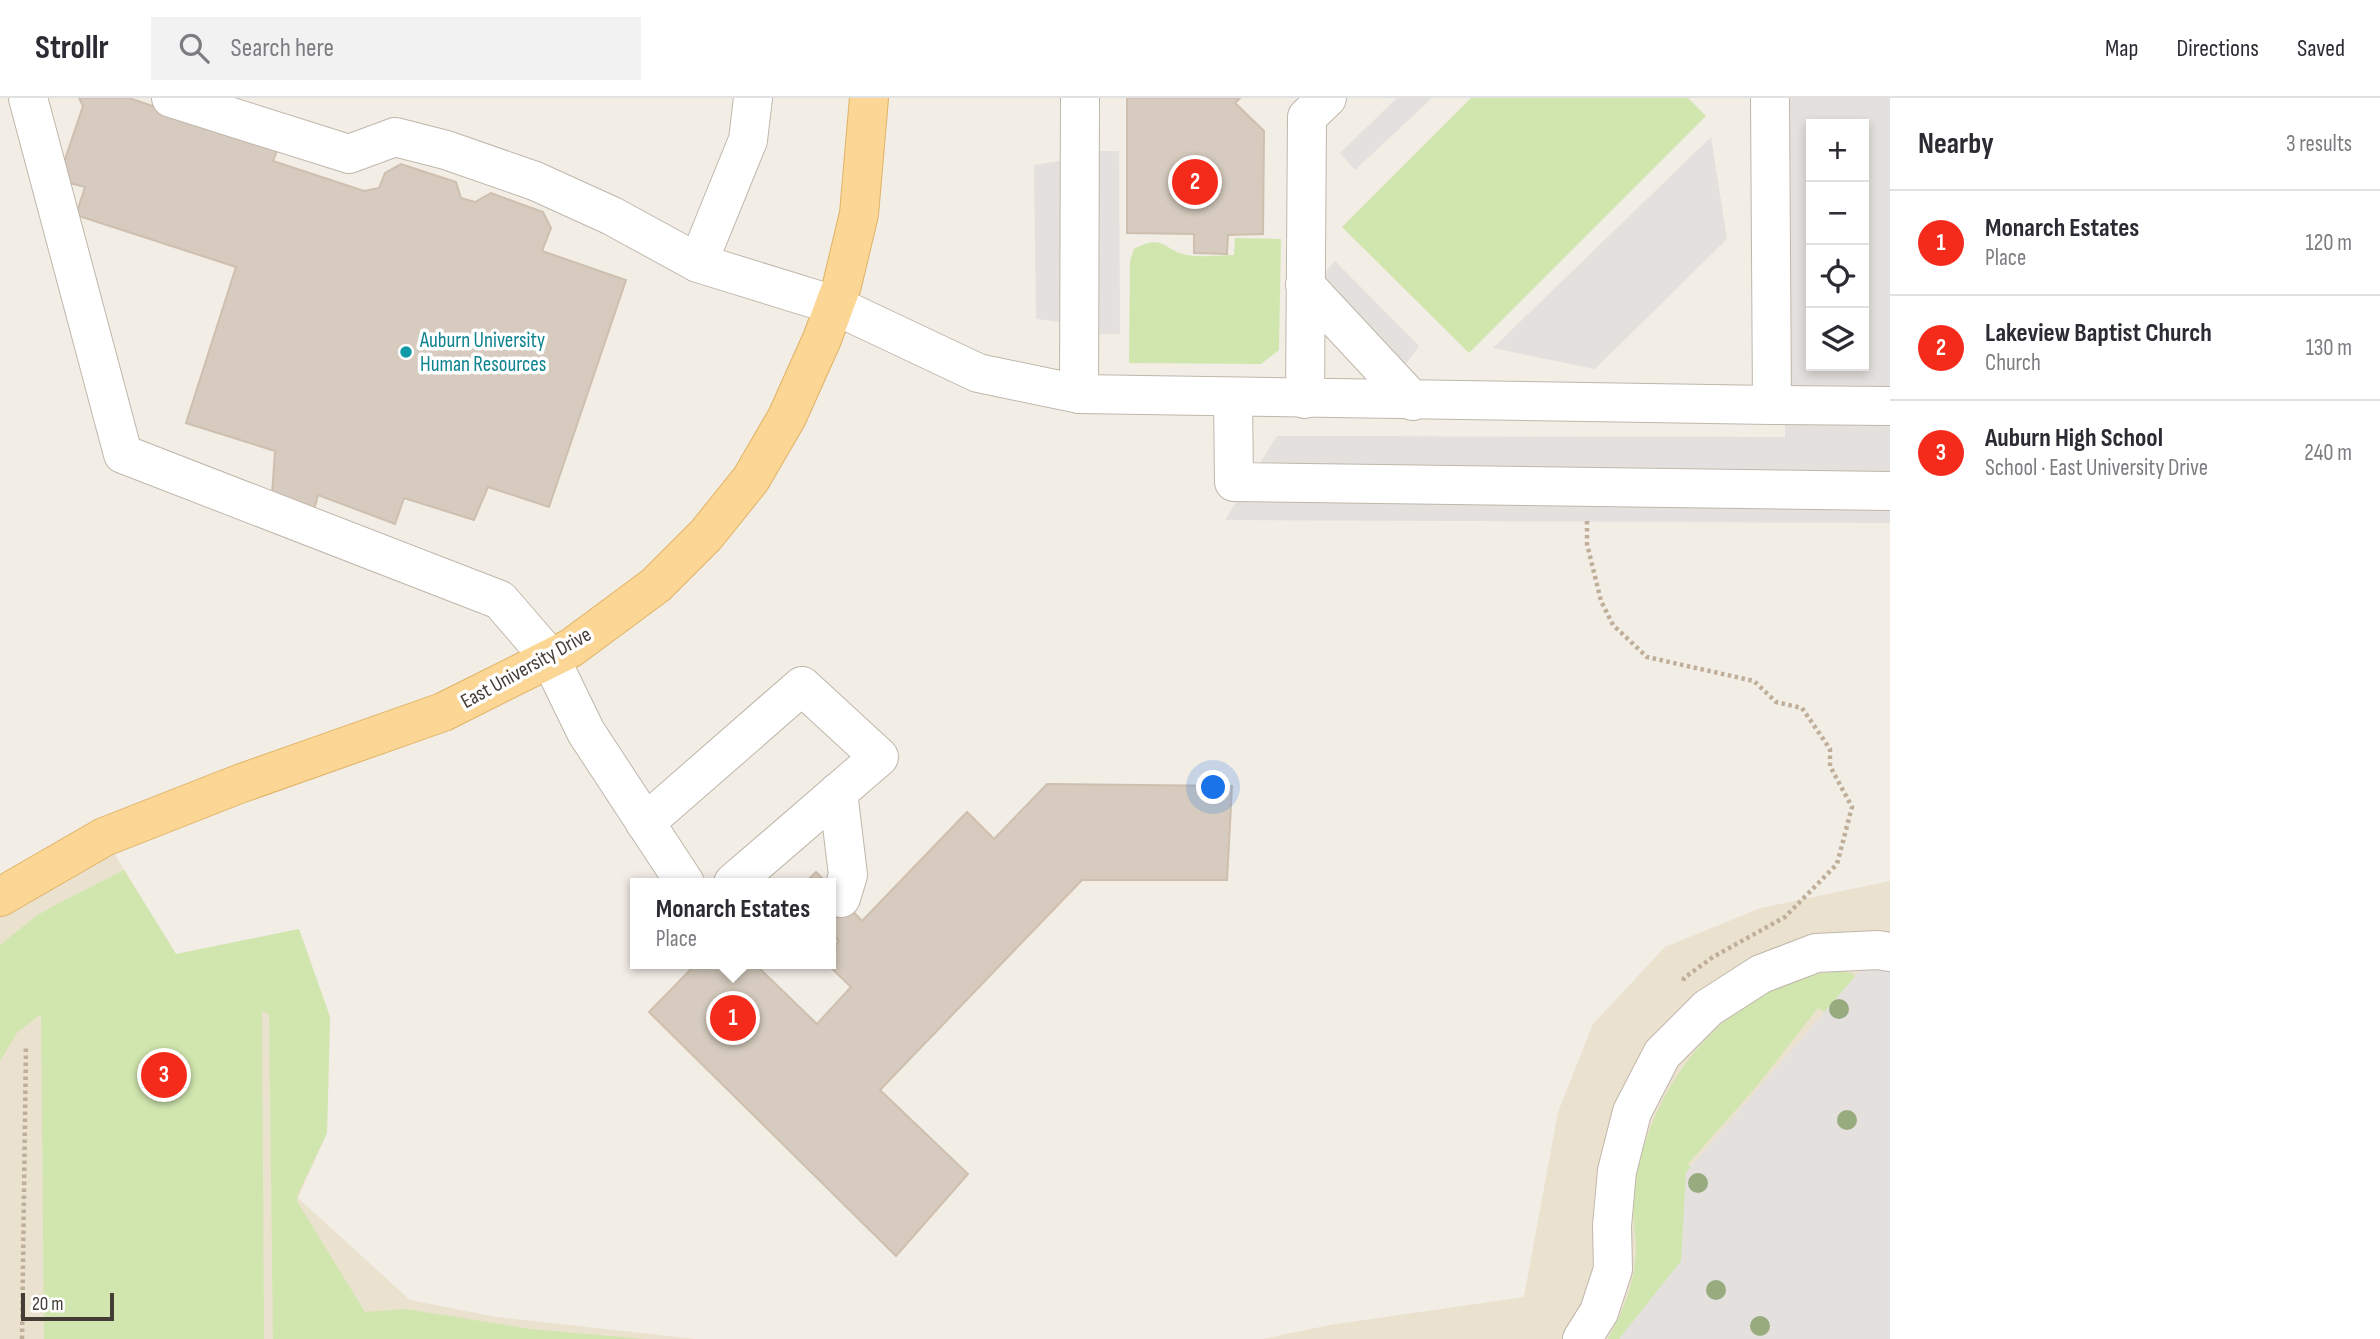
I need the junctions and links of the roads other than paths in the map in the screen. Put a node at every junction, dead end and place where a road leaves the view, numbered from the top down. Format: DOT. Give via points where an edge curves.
graph roads {
  1 [pos="28,98"];
  2 [pos="171,98"];
  3 [pos="753,98"];
  4 [pos="869,98"];
  5 [pos="1080,98"];
  6 [pos="1326,98"];
  7 [pos="1770,98"];
  8 [pos="698,263"];
  9 [pos="1305,285"];
  10 [pos="834,306"];
  11 [pos="1079,394"];
  12 [pos="1233,398"];
  13 [pos="1304,399"];
  14 [pos="1413,401"];
  15 [pos="1772,405"];
  16 [pos="1890,405"];
  17 [pos="1890,491"];
  18 [pos="550,658"];
  19 [pos="838,792"];
  20 [pos="645,823"];
  21 [pos="682,878"];
  22 [pos="739,878"];
  23 [pos="0,897"];
  24 [pos="841,898"];
  25 [pos="1890,952"];
  26 [pos="1582,1339"];
  1 -- 18 [label="lane" via="123,454 500,600"];
  2 -- 8 [label="lane" via="349,153 394,137 446,150 535,181"];
  3 -- 8 [label="lane" via="748,140"];
  4 -- 10 [label="main road, East University Drive" via="859,214"];
  5 -- 11 [label="lane"];
  6 -- 9 [label="lane" via="1307,117"];
  7 -- 15 [label="lane"];
  8 -- 10 [label="lane"];
  9 -- 13 [label="lane"];
  9 -- 14 [label="lane"];
  10 -- 11 [label="lane" via="978,373"];
  10 -- 18 [label="main road, East University Drive" via="787,417 751,479 706,535 656,585 571,648"];
  11 -- 12 [label="lane"];
  12 -- 13 [label="lane"];
  12 -- 17 [label="lane" via="1234,482"];
  13 -- 14 [label="lane"];
  14 -- 15 [label="lane"];
  15 -- 16 [label="lane"];
  18 -- 20 [label="lane" via="586,732"];
  18 -- 23 [label="main road, East University Drive" via="443,712 104,837"];
  19 -- 20 [label="lane" via="879,757 802,686"];
  19 -- 22 [label="lane"];
  19 -- 24 [label="lane" via="848,875"];
  20 -- 21 [label="lane"];
  25 -- 26 [label="lane" via="1816,953 1761,974 1708,1008 1662,1054 1632,1112 1617,1171 1613,1269 1599,1311"];
}
